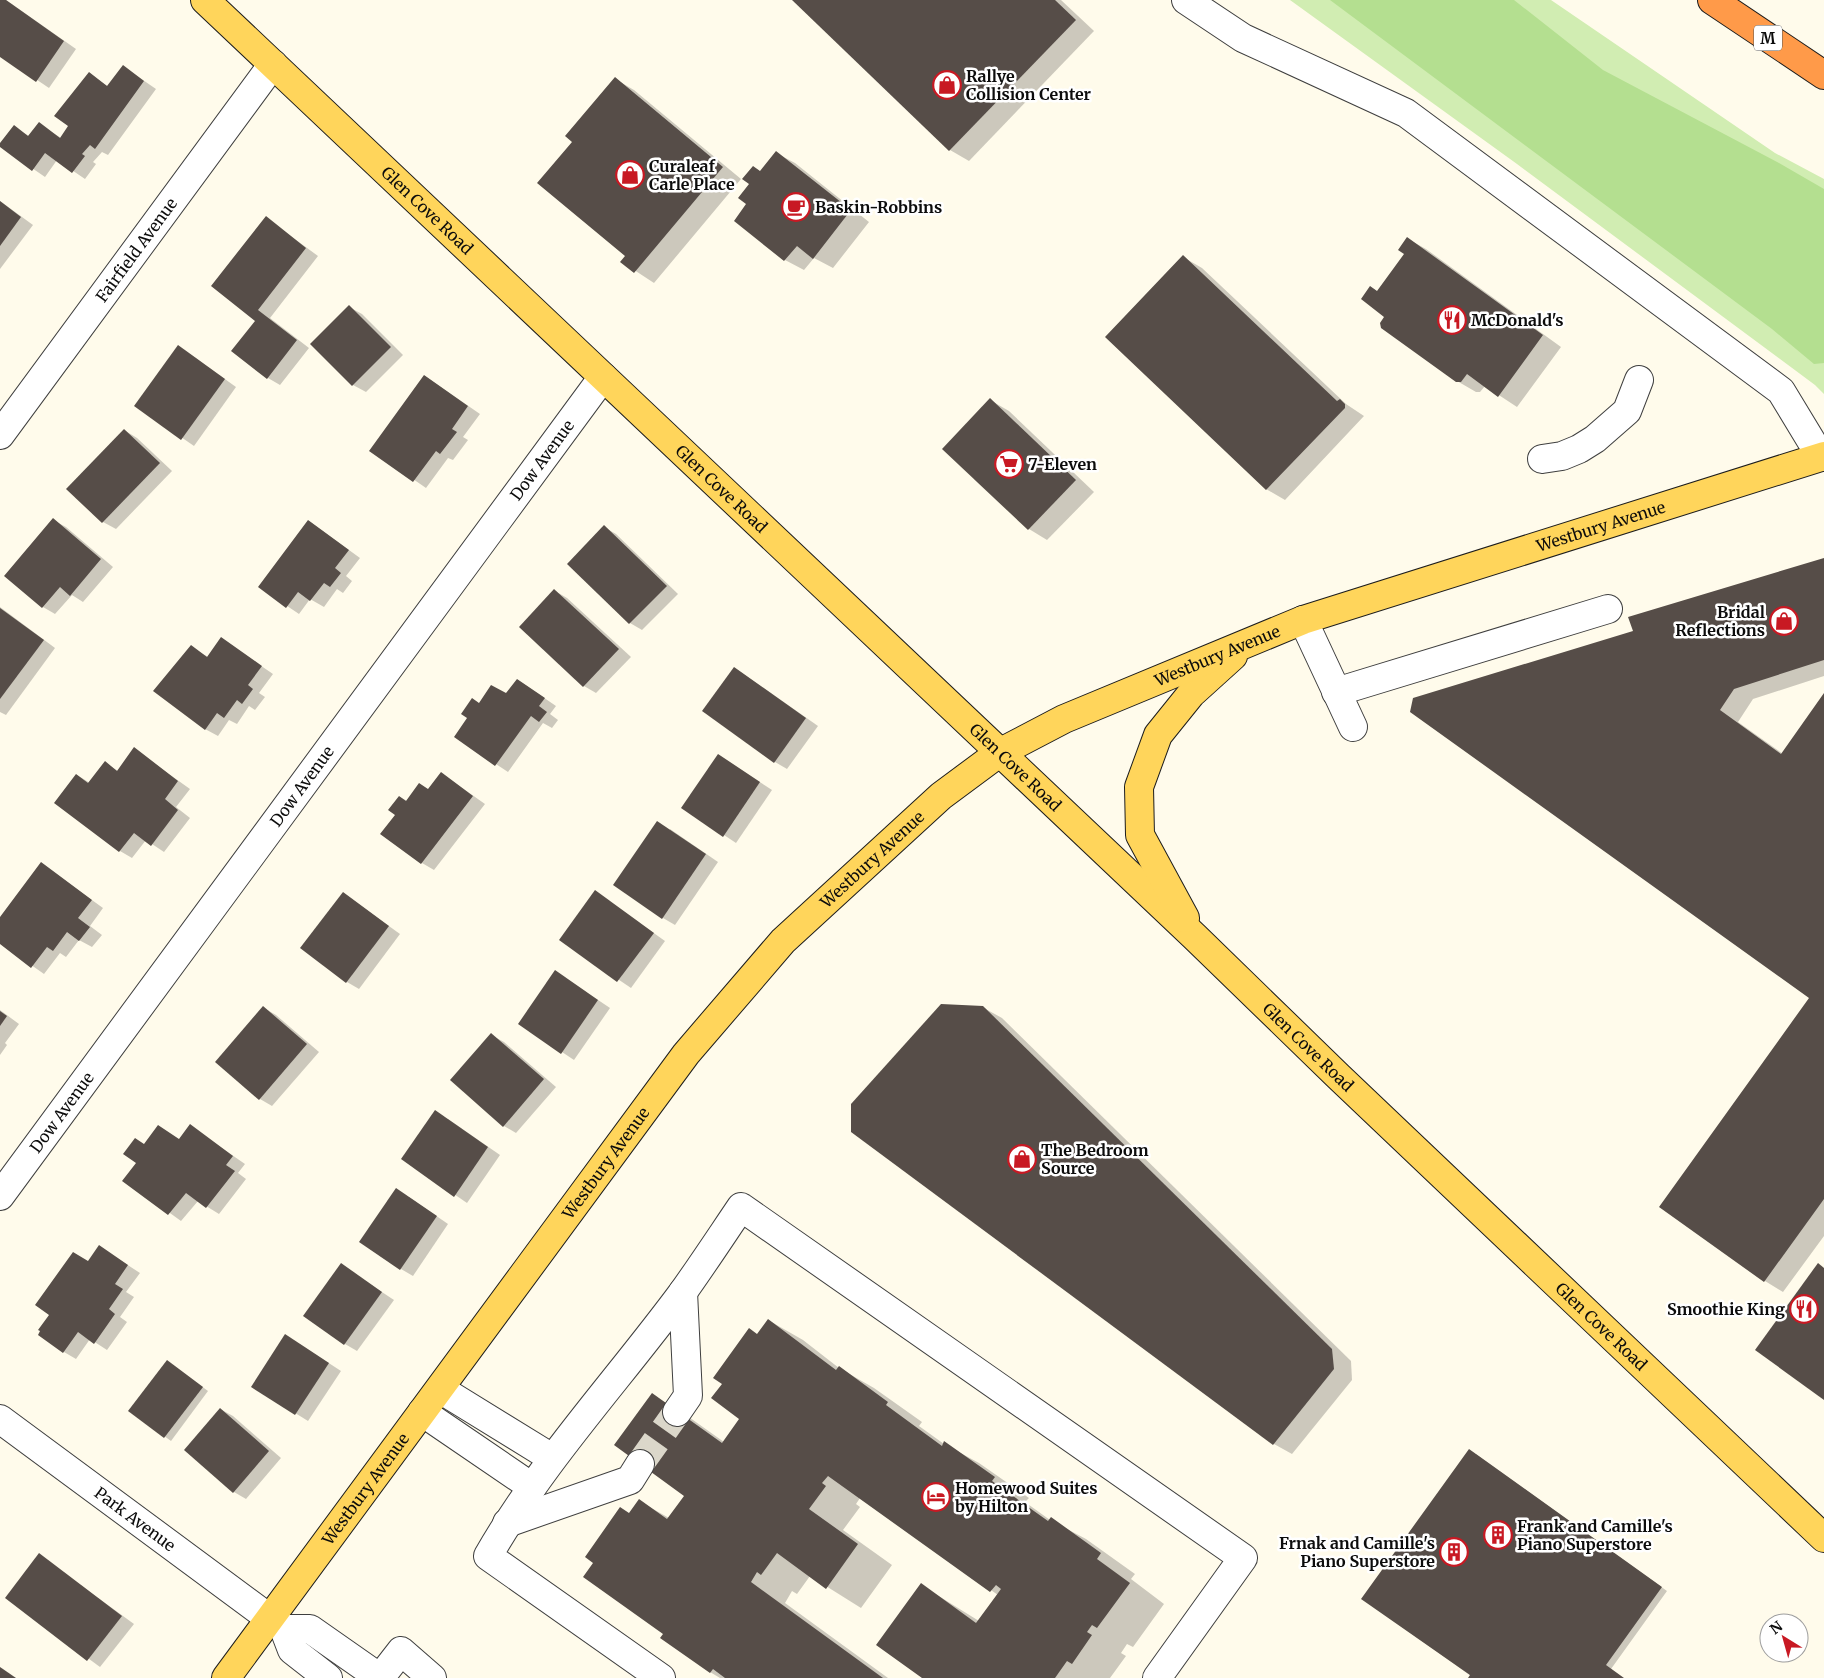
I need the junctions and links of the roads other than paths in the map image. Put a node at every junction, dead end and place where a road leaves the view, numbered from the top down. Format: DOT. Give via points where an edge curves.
graph roads {
  1 [pos="205,0"];
  2 [pos="1186,0"];
  3 [pos="1712,0"];
  4 [pos="273,64"];
  5 [pos="1824,74"];
  6 [pos="603,377"];
  7 [pos="1640,380"];
  8 [pos="0,435"];
  9 [pos="1822,456"];
  10 [pos="1542,459"];
  11 [pos="1608,609"];
  12 [pos="1303,620"];
  13 [pos="1246,644"];
  14 [pos="1336,692"];
  15 [pos="1353,727"];
  16 [pos="999,753"];
  17 [pos="1195,937"];
  18 [pos="0,1196"];
  19 [pos="683,1292"];
  20 [pos="440,1389"];
  21 [pos="422,1412"];
  22 [pos="677,1412"];
  23 [pos="0,1419"];
  24 [pos="552,1458"];
  25 [pos="640,1464"];
  26 [pos="532,1487"];
  27 [pos="507,1523"];
  28 [pos="1824,1538"];
  29 [pos="277,1623"];
  30 [pos="226,1678"];
  31 [pos="328,1678"];
  32 [pos="380,1678"];
  33 [pos="432,1678"];
  34 [pos="661,1678"];
  35 [pos="1157,1678"];
  1 -- 4 [label="main road, Glen Cove Road"];
  2 -- 9 [label="street" via="1243,38 1406,113 1781,391"];
  3 -- 5 [label="highway, M"];
  4 -- 6 [label="main road, Glen Cove Road"];
  4 -- 8 [label="street, Fairfield Avenue"];
  6 -- 16 [label="main road, Glen Cove Road"];
  6 -- 18 [label="street, Dow Avenue"];
  7 -- 10 [label="street" via="1627,411 1595,439 1571,453"];
  9 -- 12 [label="main road, Westbury Avenue"];
  11 -- 14 [label="street"];
  12 -- 13 [label="main road, Westbury Avenue"];
  12 -- 14 [label="street"];
  13 -- 16 [label="main road, Westbury Avenue" via="1064,719"];
  13 -- 17 [label="main road" via="1191,694 1158,735 1139,787 1140,835"];
  14 -- 15 [label="street"];
  16 -- 17 [label="main road, Glen Cove Road"];
  16 -- 20 [label="main road, Westbury Avenue" via="941,796 783,941 686,1054"];
  17 -- 28 [label="main road, Glen Cove Road"];
  19 -- 22 [label="street" via="688,1396"];
  19 -- 24 [label="street"];
  19 -- 35 [label="street" via="741,1207 1244,1558"];
  20 -- 21 [label="main road, Westbury Avenue"];
  20 -- 24 [label="street"];
  21 -- 26 [label="street"];
  21 -- 29 [label="main road, Westbury Avenue"];
  23 -- 29 [label="street, Park Avenue"];
  24 -- 26 [label="street"];
  25 -- 27 [label="street" via="630,1480"];
  26 -- 27 [label="street"];
  27 -- 34 [label="street" via="488,1556"];
  29 -- 30 [label="main road, Westbury Avenue"];
  29 -- 31 [label="street" via="292,1650"];
  29 -- 32 [label="street" via="310,1629"];
  32 -- 33 [label="street" via="401,1652"];
}
